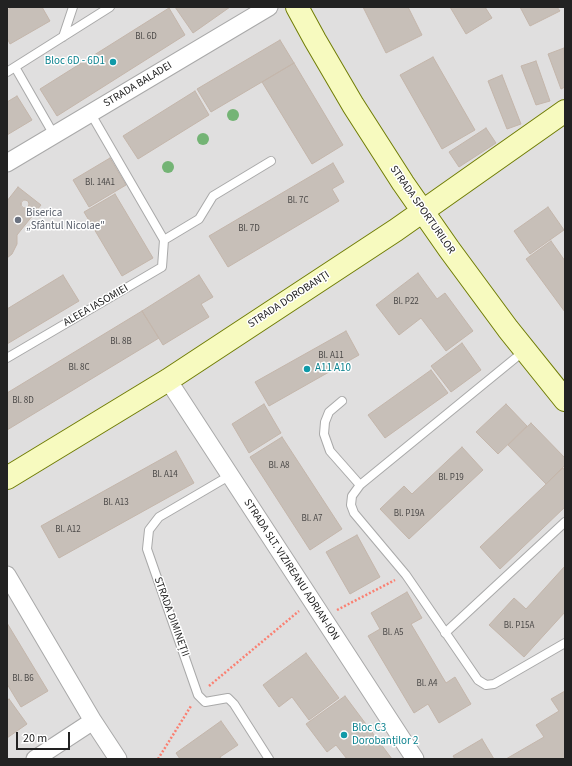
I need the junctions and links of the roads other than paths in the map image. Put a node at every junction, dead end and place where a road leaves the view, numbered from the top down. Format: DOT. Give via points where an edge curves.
graph roads {
  1 [pos="73,7"];
  2 [pos="110,7"];
  3 [pos="269,7"];
  4 [pos="297,7"];
  5 [pos="64,37"];
  6 [pos="15,67"];
  7 [pos="7,72"];
  8 [pos="565,111"];
  9 [pos="91,114"];
  10 [pos="54,135"];
  11 [pos="271,161"];
  12 [pos="7,163"];
  13 [pos="422,211"];
  14 [pos="164,240"];
  15 [pos="525,350"];
  16 [pos="7,358"];
  17 [pos="168,380"];
  18 [pos="565,400"];
  19 [pos="342,401"];
  20 [pos="229,476"];
  21 [pos="7,478"];
  22 [pos="360,485"];
  23 [pos="565,522"];
  24 [pos="7,575"];
  25 [pos="445,633"];
  26 [pos="565,643"];
  27 [pos="93,721"];
  28 [pos="35,759"];
  29 [pos="118,759"];
  30 [pos="269,759"];
  31 [pos="415,759"];
  1 -- 5 [label="lane"];
  2 -- 5 [label="lane"];
  3 -- 9 [label="street, STRADA BALADEI"];
  4 -- 13 [label="main road, STRADA SPORTURILOR" via="353,105"];
  5 -- 6 [label="lane"];
  6 -- 7 [label="lane"];
  6 -- 10 [label="lane"];
  8 -- 13 [label="main road, STRADA DOROBANȚI"];
  9 -- 10 [label="street, STRADA BALADEI"];
  9 -- 14 [label="lane"];
  10 -- 12 [label="street, STRADA BALADEI"];
  11 -- 14 [label="lane" via="213,196 199,219"];
  13 -- 15 [label="main road, STRADA SPORTURILOR"];
  13 -- 17 [label="main road, STRADA DOROBANȚI"];
  14 -- 16 [label="lane, ALEEA IASOMIEI" via="162,267"];
  15 -- 18 [label="main road, STRADA SPORTURILOR"];
  15 -- 22 [label="lane"];
  17 -- 20 [label="street, STRADA SLT. VIZIREANU ADRIAN-ION"];
  17 -- 21 [label="main road, STRADA DOROBANȚI"];
  19 -- 22 [label="lane" via="329,412 324,434 330,451"];
  20 -- 30 [label="lane, STRADA DIMINEȚII" via="159,517 148,530 147,549 198,695 205,702 228,698"];
  20 -- 31 [label="street, STRADA SLT. VIZIREANU ADRIAN-ION"];
  22 -- 25 [label="lane" via="352,496 351,505 354,513 406,575"];
  23 -- 25 [label="lane"];
  24 -- 27 [label="street"];
  25 -- 26 [label="lane" via="478,680 486,685 494,684"];
  27 -- 28 [label="street"];
  27 -- 29 [label="street"];
}
